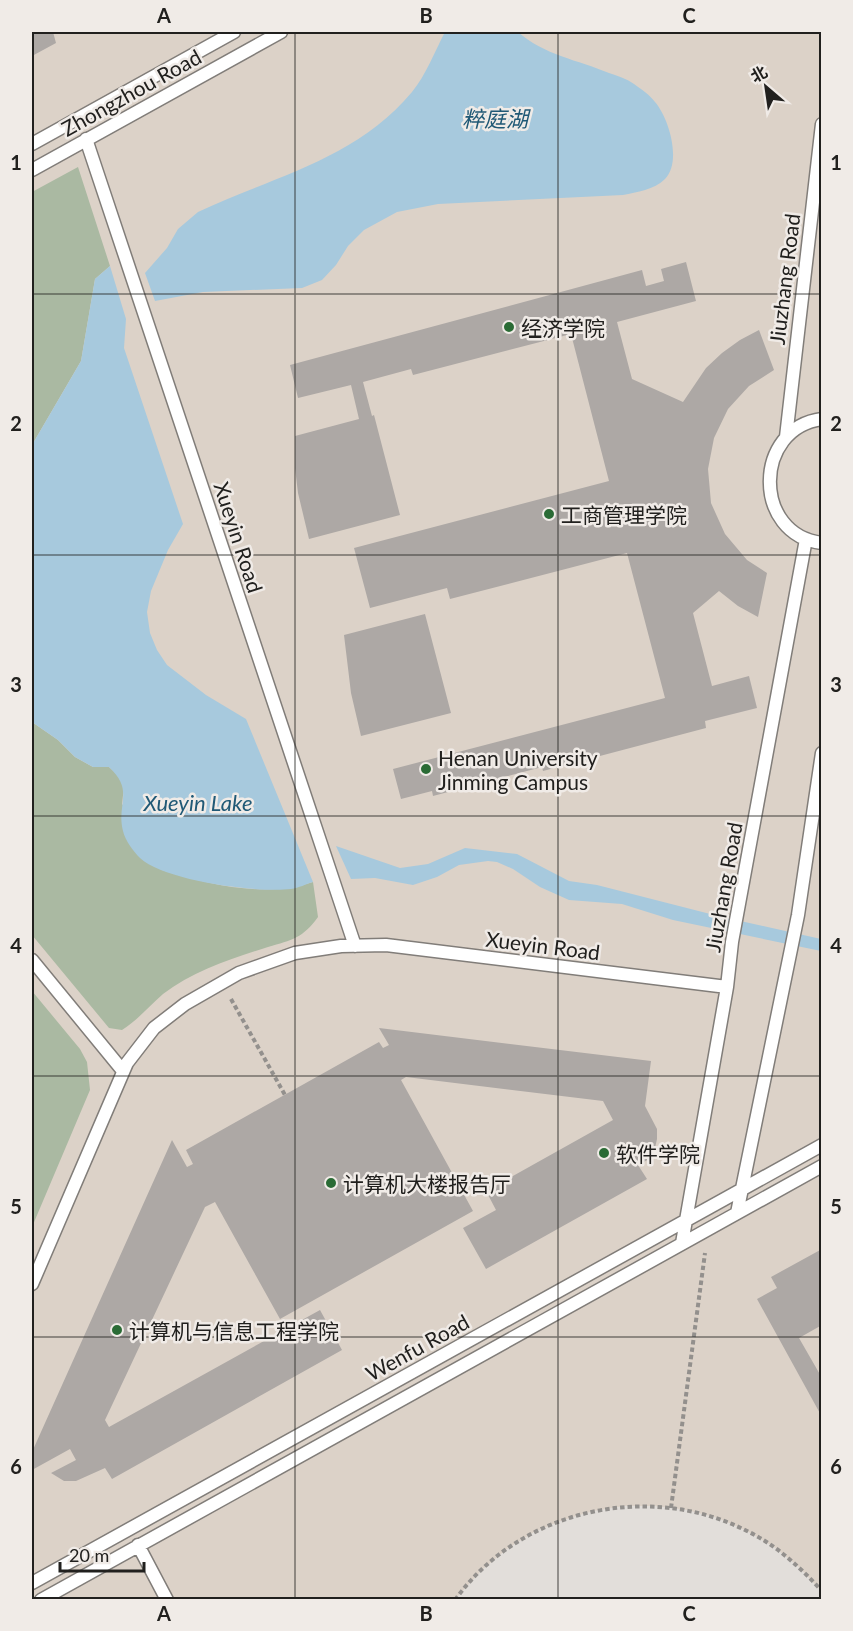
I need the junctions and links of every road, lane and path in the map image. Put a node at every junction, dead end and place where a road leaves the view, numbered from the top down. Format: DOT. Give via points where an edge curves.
graph roads {
  1 [pos="234,32"];
  2 [pos="281,32"];
  3 [pos="822,124"];
  4 [pos="86,139"];
  5 [pos="32,144"];
  6 [pos="32,170"];
  7 [pos="822,419"];
  8 [pos="786,437"];
  9 [pos="806,539"];
  10 [pos="822,543"];
  11 [pos="822,753"];
  12 [pos="355,946"];
  13 [pos="32,960"];
  14 [pos="222,982"];
  15 [pos="727,987"];
  16 [pos="123,1071"];
  17 [pos="285,1095"];
  18 [pos="822,1144"];
  19 [pos="822,1166"];
  20 [pos="741,1189"];
  21 [pos="737,1213"];
  22 [pos="687,1220"];
  23 [pos="708,1229"];
  24 [pos="682,1243"];
  25 [pos="32,1284"];
  26 [pos="671,1508"];
  27 [pos="138,1545"];
  28 [pos="32,1583"];
  29 [pos="822,1591"];
  30 [pos="41,1599"];
  31 [pos="167,1599"];
  32 [pos="455,1599"];
  1 -- 5 [label="lane, Zhongzhou Road"];
  2 -- 4 [label="lane, Zhongzhou Road"];
  3 -- 8 [label="lane, Jiuzhang Road"];
  4 -- 6 [label="lane, Zhongzhou Road"];
  4 -- 12 [label="lane, Xueyin Road"];
  7 -- 8 [label="lane"];
  8 -- 9 [label="lane" via="770,468 771,500 788,527"];
  9 -- 10 [label="lane"];
  9 -- 15 [label="lane, Jiuzhang Road"];
  11 -- 20 [label="lane" via="798,915"];
  12 -- 14 [label="lane, Xueyin Road" via="295,953"];
  12 -- 15 [label="lane, Xueyin Road" via="386,945"];
  13 -- 16 [label="lane"];
  14 -- 16 [label="lane, Xueyin Road" via="184,1004 154,1028"];
  14 -- 17 [label="path"];
  15 -- 22 [label="lane, Jiuzhang Road"];
  16 -- 25 [label="lane, Xueyin Road"];
  18 -- 20 [label="lane, Wenfu Road"];
  19 -- 21 [label="lane, Wenfu Road"];
  20 -- 21 [label="lane"];
  20 -- 22 [label="lane, Wenfu Road"];
  21 -- 23 [label="lane, Wenfu Road"];
  22 -- 24 [label="lane, Jiuzhang Road"];
  22 -- 28 [label="lane, Wenfu Road"];
  23 -- 24 [label="lane, Wenfu Road"];
  23 -- 26 [label="path"];
  24 -- 27 [label="lane, Wenfu Road"];
  26 -- 29 [label="path" via="718,1518 747,1531 774,1547"];
  26 -- 32 [label="path" via="624,1506 562,1520 507,1549"];
  27 -- 30 [label="lane, Wenfu Road"];
  27 -- 31 [label="lane"];
}
